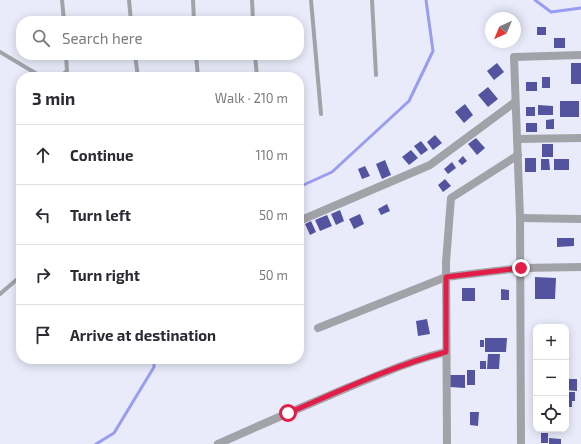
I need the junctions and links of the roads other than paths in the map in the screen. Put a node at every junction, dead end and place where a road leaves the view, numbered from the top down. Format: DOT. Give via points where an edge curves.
graph roads {
  1 [pos="62,0"];
  2 [pos="129,0"];
  3 [pos="193,0"];
  4 [pos="252,0"];
  5 [pos="311,0"];
  6 [pos="372,0"];
  7 [pos="64,16"];
  8 [pos="131,16"];
  9 [pos="194,16"];
  10 [pos="253,16"];
  11 [pos="0,52"];
  12 [pos="581,55"];
  13 [pos="66,60"];
  14 [pos="136,60"];
  15 [pos="196,60"];
  16 [pos="255,60"];
  17 [pos="34,72"];
  18 [pos="66,72"];
  19 [pos="137,72"];
  20 [pos="198,72"];
  21 [pos="257,72"];
  22 [pos="376,75"];
  23 [pos="515,102"];
  24 [pos="321,114"];
  25 [pos="581,138"];
  26 [pos="517,139"];
  27 [pos="518,155"];
  28 [pos="520,218"];
  29 [pos="304,219"];
  30 [pos="581,219"];
  31 [pos="581,266"];
  32 [pos="521,268"];
  33 [pos="446,277"];
  34 [pos="16,280"];
  35 [pos="0,294"];
  36 [pos="318,328"];
  37 [pos="446,352"];
  38 [pos="218,444"];
  39 [pos="447,444"];
  40 [pos="521,444"];
  1 -- 7 [label="lane"];
  2 -- 8 [label="lane"];
  3 -- 9 [label="lane"];
  4 -- 10 [label="lane"];
  5 -- 24 [label="lane"];
  6 -- 22 [label="lane"];
  11 -- 17 [label="lane"];
  12 -- 23 [label="street" via="514,57"];
  13 -- 18 [label="lane"];
  14 -- 19 [label="lane"];
  15 -- 20 [label="lane"];
  16 -- 21 [label="lane"];
  23 -- 26 [label="street"];
  23 -- 29 [label="street" via="430,164"];
  25 -- 26 [label="street"];
  26 -- 27 [label="street"];
  27 -- 28 [label="street"];
  27 -- 33 [label="street" via="451,198"];
  28 -- 30 [label="street"];
  28 -- 32 [label="street"];
  31 -- 32 [label="street"];
  32 -- 33 [label="street"];
  32 -- 40 [label="street"];
  33 -- 36 [label="street"];
  33 -- 37 [label="street"];
  34 -- 35 [label="lane"];
  37 -- 38 [label="street" via="401,366"];
  37 -- 39 [label="street"];
}
